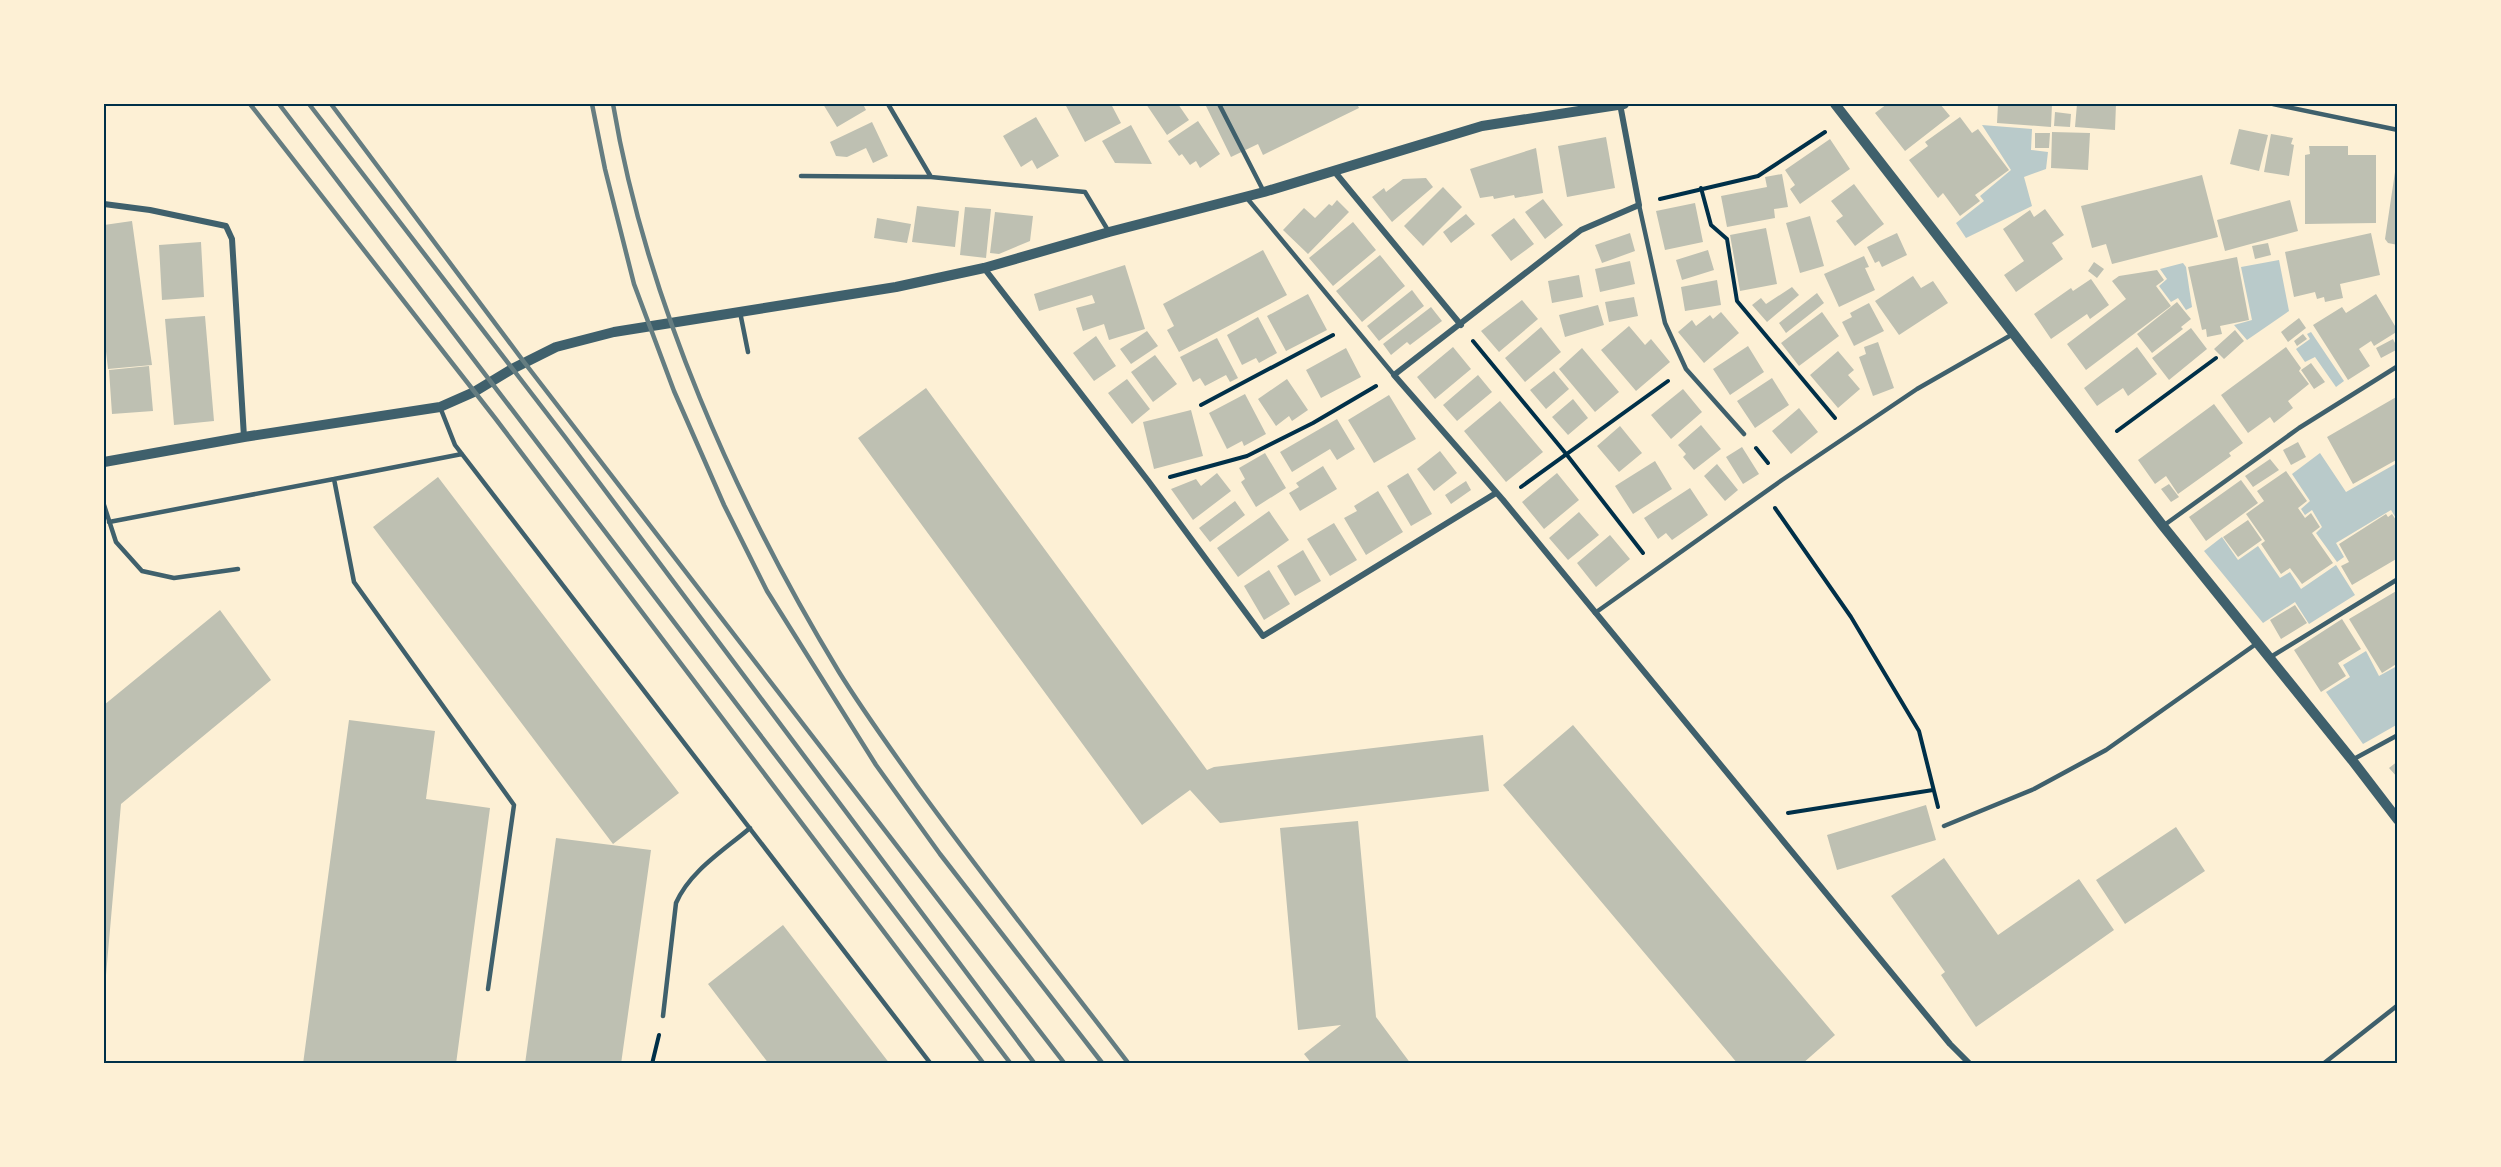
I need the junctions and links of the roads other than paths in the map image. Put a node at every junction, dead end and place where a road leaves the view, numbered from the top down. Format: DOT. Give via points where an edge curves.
graph roads {
  1 [pos="888,104"];
  2 [pos="1219,104"];
  3 [pos="1622,104"];
  4 [pos="1835,104"];
  5 [pos="2272,104"];
  6 [pos="2397,130"];
  7 [pos="1334,171"];
  8 [pos="801,176"];
  9 [pos="931,177"];
  10 [pos="1264,192"];
  11 [pos="1246,197"];
  12 [pos="104,204"];
  13 [pos="1639,205"];
  14 [pos="1109,232"];
  15 [pos="984,268"];
  16 [pos="740,312"];
  17 [pos="1461,325"];
  18 [pos="2013,334"];
  19 [pos="748,352"];
  20 [pos="2397,366"];
  21 [pos="1394,375"];
  22 [pos="440,407"];
  23 [pos="1744,434"];
  24 [pos="244,437"];
  25 [pos="462,454"];
  26 [pos="104,462"];
  27 [pos="334,479"];
  28 [pos="1496,492"];
  29 [pos="104,505"];
  30 [pos="109,522"];
  31 [pos="2163,526"];
  32 [pos="238,569"];
  33 [pos="2397,579"];
  34 [pos="1595,613"];
  35 [pos="2256,643"];
  36 [pos="2269,658"];
  37 [pos="2397,735"];
  38 [pos="2352,760"];
  39 [pos="2397,820"];
  40 [pos="1944,826"];
  41 [pos="750,828"];
  42 [pos="488,989"];
  43 [pos="2397,1005"];
  44 [pos="663,1016"];
  45 [pos="931,1064"];
  46 [pos="1970,1064"];
  47 [pos="2323,1064"];
  1 -- 9 [label="lane"];
  2 -- 10 [label="lane"];
  3 -- 7 [label="street" via="1482,126"];
  3 -- 13 [label="street"];
  4 -- 18 [label="street"];
  5 -- 6 [label="lane"];
  7 -- 10 [label="street"];
  7 -- 17 [label="street"];
  8 -- 9 [label="lane"];
  9 -- 14 [label="lane" via="1085,192"];
  10 -- 11 [label="street"];
  11 -- 14 [label="street"];
  11 -- 21 [label="lane"];
  12 -- 24 [label="street" via="226,226 232,239"];
  13 -- 17 [label="street" via="1581,230"];
  13 -- 23 [label="lane" via="1665,323 1686,369"];
  14 -- 15 [label="street"];
  15 -- 16 [label="street" via="896,287"];
  15 -- 28 [label="street" via="1263,636"];
  16 -- 19 [label="lane"];
  16 -- 22 [label="street" via="556,347"];
  17 -- 21 [label="street"];
  18 -- 31 [label="street"];
  18 -- 34 [label="lane" via="1917,389"];
  20 -- 31 [label="lane" via="2299,428"];
  21 -- 28 [label="street"];
  22 -- 24 [label="street"];
  22 -- 25 [label="lane"];
  24 -- 26 [label="street"];
  25 -- 27 [label="lane"];
  25 -- 41 [label="lane"];
  27 -- 30 [label="lane"];
  27 -- 42 [label="lane" via="354,582 514,805"];
  28 -- 34 [label="street"];
  29 -- 30 [label="lane"];
  30 -- 32 [label="lane" via="116,542 142,571 174,578"];
  31 -- 35 [label="street"];
  33 -- 36 [label="lane"];
  34 -- 46 [label="street"];
  35 -- 36 [label="street"];
  35 -- 40 [label="lane" via="2106,750 2034,789"];
  36 -- 38 [label="street"];
  37 -- 38 [label="lane"];
  38 -- 39 [label="street"];
  41 -- 44 [label="lane" via="683,887 676,903"];
  41 -- 45 [label="lane"];
  43 -- 47 [label="lane"];
}
